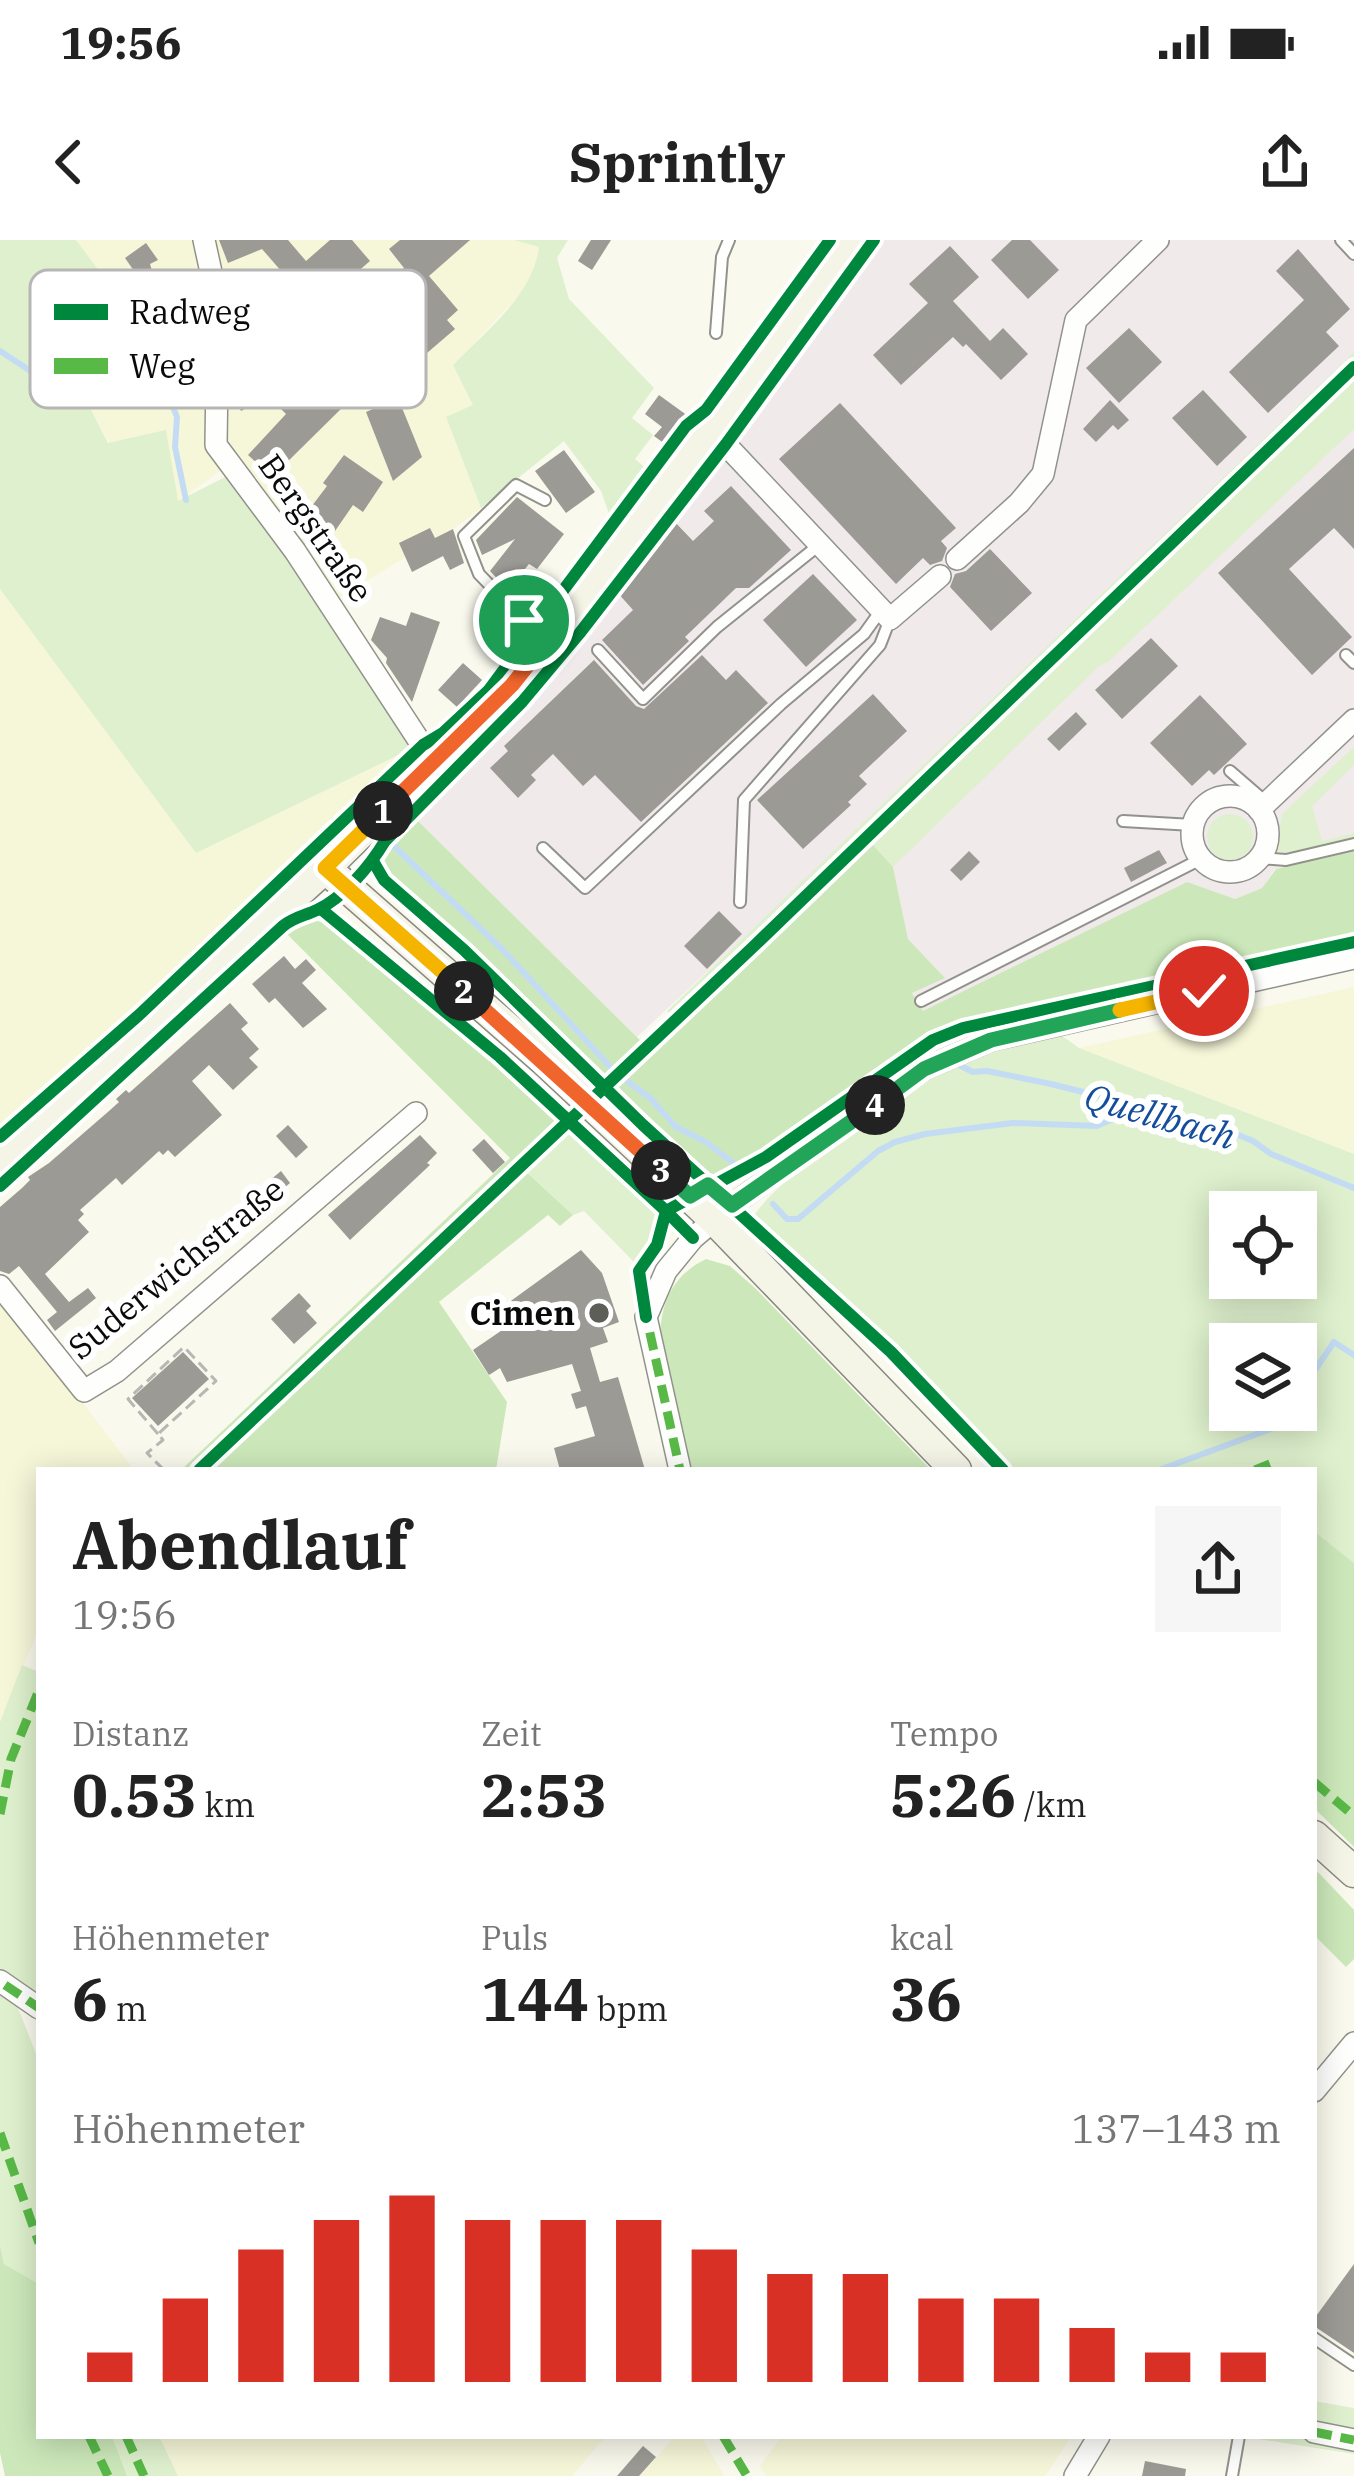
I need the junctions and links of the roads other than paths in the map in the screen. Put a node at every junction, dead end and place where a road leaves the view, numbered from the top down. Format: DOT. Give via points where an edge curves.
graph roads {
  1 [pos="204,240"];
  2 [pos="729,240"];
  3 [pos="1158,240"];
  4 [pos="1341,240"];
  5 [pos="847,241"];
  6 [pos="1354,254"];
  7 [pos="211,270"];
  8 [pos="716,333"];
  9 [pos="217,408"];
  10 [pos="711,429"];
  11 [pos="545,500"];
  12 [pos="822,543"];
  13 [pos="957,559"];
  14 [pos="940,576"];
  15 [pos="886,614"];
  16 [pos="546,642"];
  17 [pos="598,650"];
  18 [pos="1354,720"];
  19 [pos="434,762"];
  20 [pos="1230,771"];
  21 [pos="1263,806"];
  22 [pos="1124,821"];
  23 [pos="1193,825"];
  24 [pos="1354,844"];
  25 [pos="543,848"];
  26 [pos="1260,858"];
  27 [pos="1201,860"];
  28 [pos="325,868"];
  29 [pos="740,902"];
  30 [pos="1354,958"];
  31 [pos="921,1001"];
  32 [pos="416,1113"];
  33 [pos="0,1164"];
  34 [pos="715,1220"];
  35 [pos="0,1286"];
  36 [pos="679,1467"];
  37 [pos="953,1467"];
  38 [pos="1317,1839"];
  39 [pos="1354,1872"];
  40 [pos="0,1981"];
  41 [pos="36,2006"];
  42 [pos="1354,2043"];
  43 [pos="1317,2087"];
  44 [pos="1317,2340"];
  45 [pos="1354,2365"];
  46 [pos="1317,2433"];
  47 [pos="1097,2439"];
  48 [pos="1238,2439"];
  49 [pos="1354,2440"];
  50 [pos="1075,2476"];
  51 [pos="1232,2476"];
  1 -- 7 [label="street, Bergstraße"];
  2 -- 8 [label="lane"];
  3 -- 13 [label="street" via="1076,320 1043,474"];
  4 -- 6 [label="lane"];
  5 -- 10 [label="main road"];
  9 -- 19 [label="street, Bergstraße" via="216,445"];
  10 -- 12 [label="street"];
  10 -- 16 [label="main road"];
  11 -- 16 [label="lane" via="516,485 464,536 479,574"];
  12 -- 15 [label="street"];
  12 -- 17 [label="lane" via="643,699"];
  14 -- 15 [label="street"];
  15 -- 25 [label="lane" via="585,888"];
  15 -- 29 [label="lane" via="880,645 744,800"];
  16 -- 19 [label="main road"];
  18 -- 21 [label="street"];
  19 -- 28 [label="main road"];
  20 -- 21 [label="lane"];
  21 -- 23 [label="street" via="1221,797"];
  21 -- 26 [label="street" via="1268,834"];
  22 -- 23 [label="lane"];
  23 -- 27 [label="street"];
  24 -- 26 [label="lane"];
  26 -- 27 [label="street" via="1224,872"];
  27 -- 31 [label="lane"];
  28 -- 33 [label="main road"];
  28 -- 34 [label="main road"];
  30 -- 34 [label="street" via="991,1040 924,1069"];
  32 -- 35 [label="street, Suderwichstraße" via="84,1391"];
  34 -- 36 [label="street" via="666,1271 646,1317"];
  34 -- 37 [label="main road"];
  38 -- 39 [label="main road"];
  40 -- 41 [label="street"];
  42 -- 43 [label="street"];
  44 -- 45 [label="lane"];
  46 -- 49 [label="street"];
  47 -- 50 [label="street"];
  48 -- 51 [label="lane"];
}
